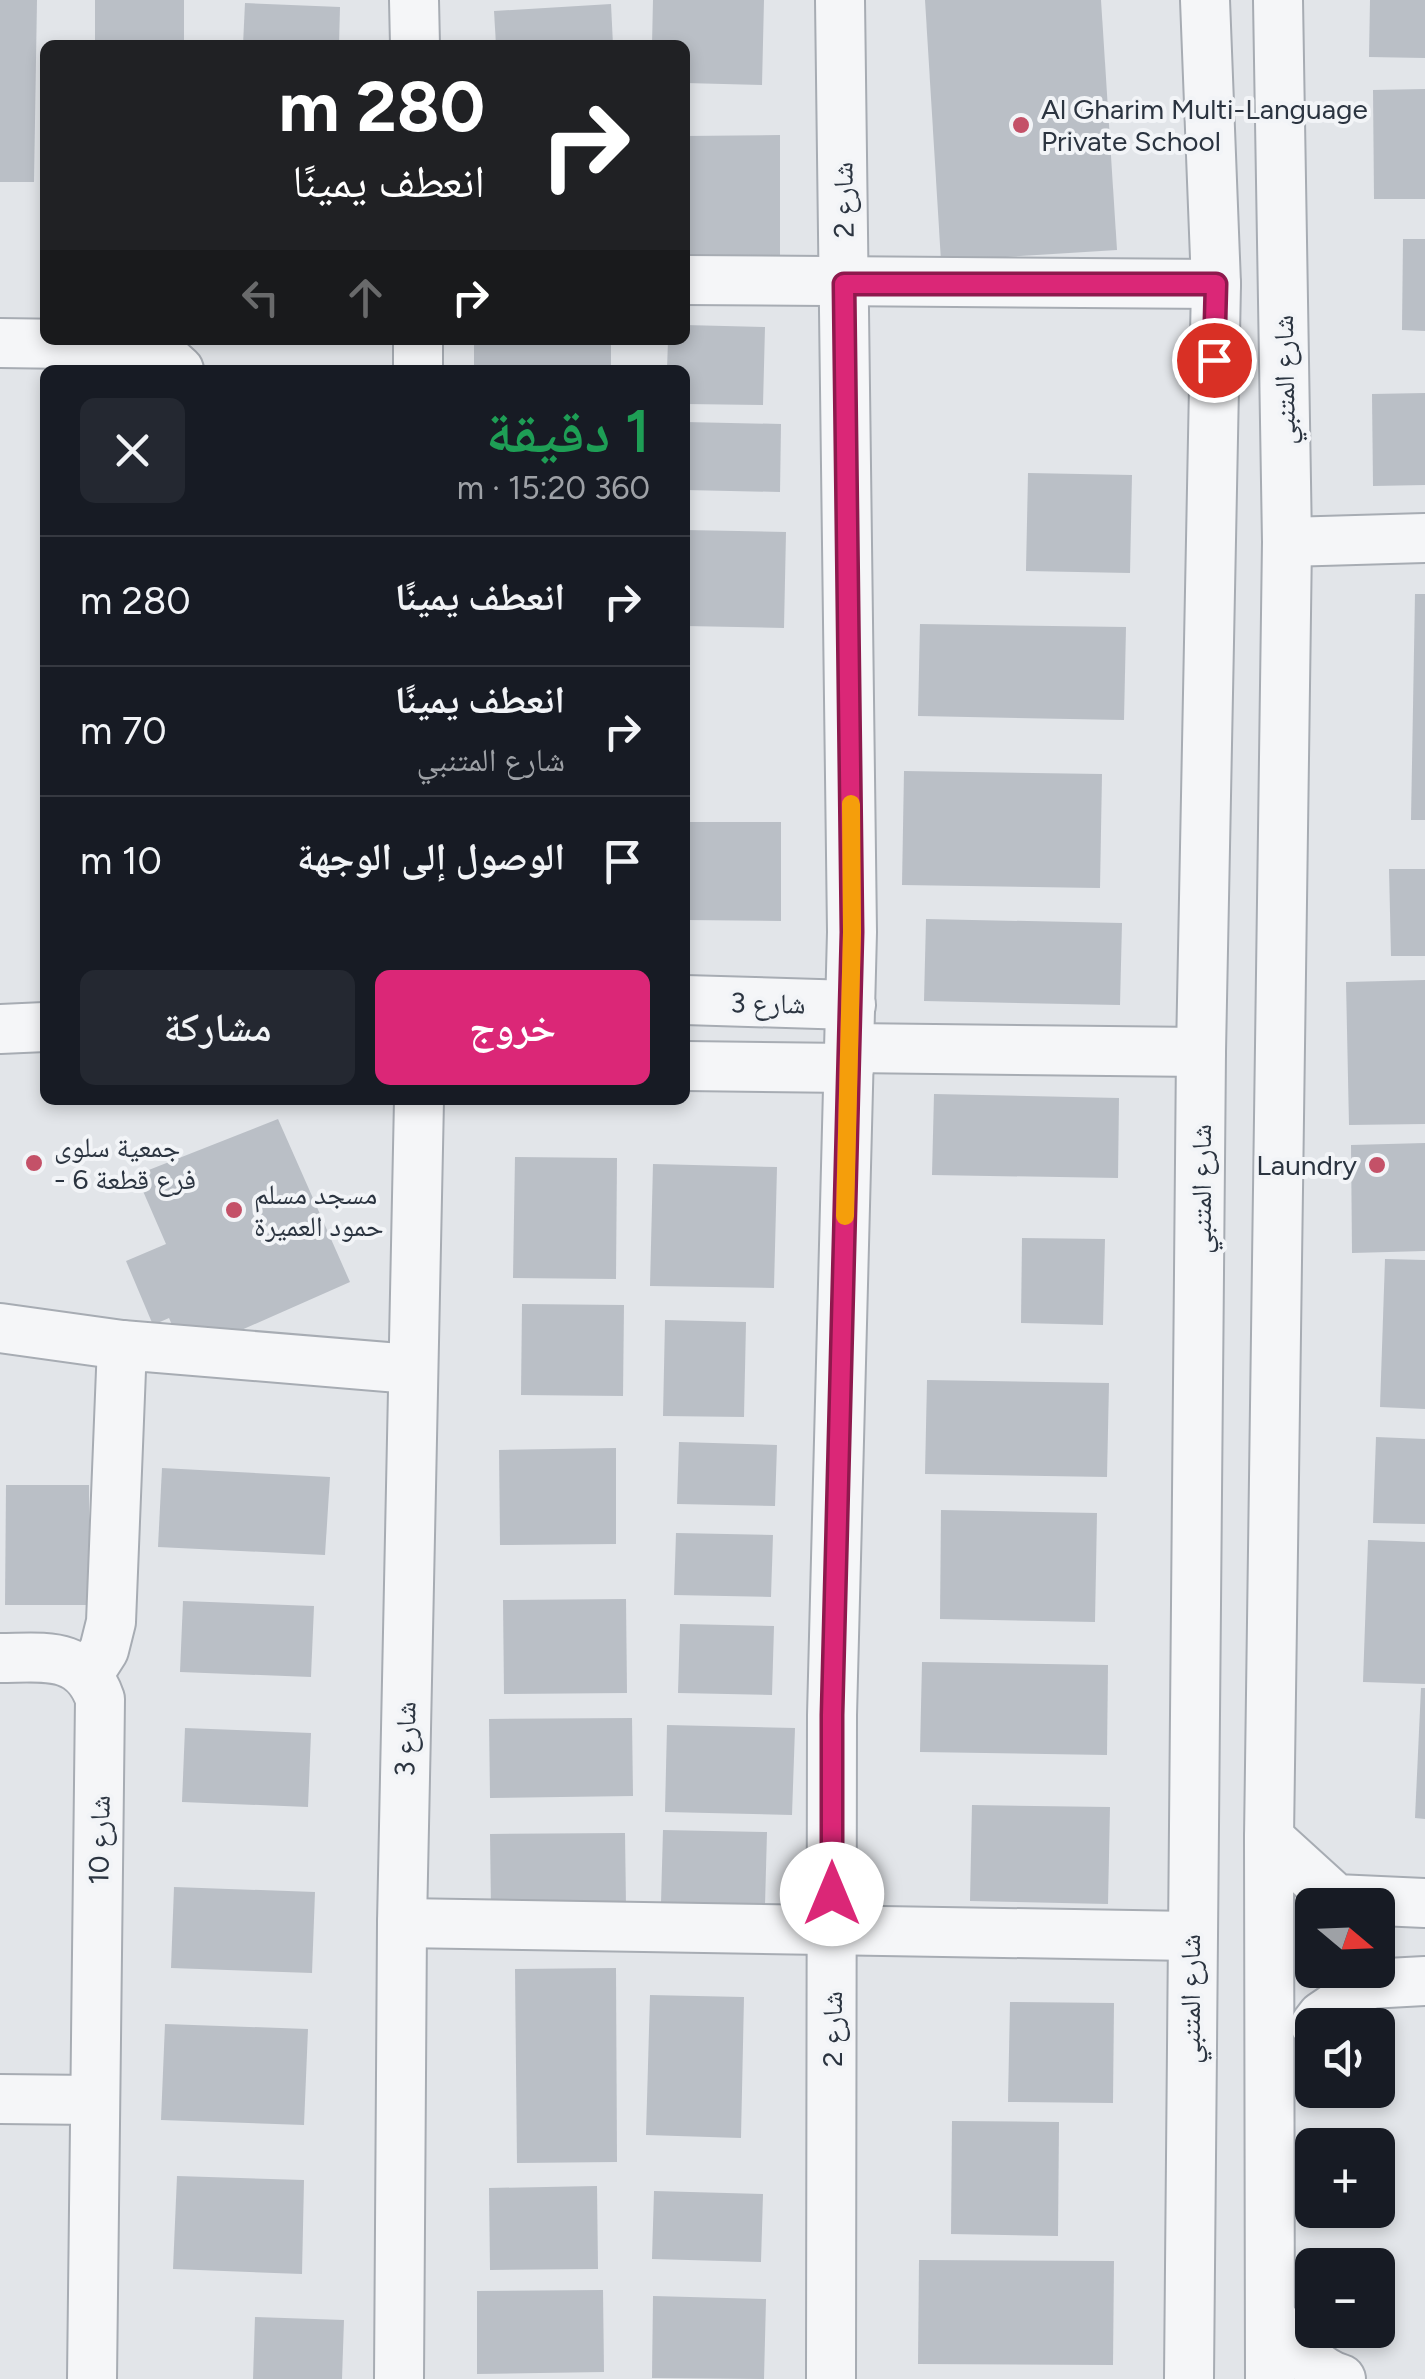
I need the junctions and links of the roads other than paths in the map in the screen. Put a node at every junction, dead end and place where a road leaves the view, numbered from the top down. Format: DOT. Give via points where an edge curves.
graph roads {
  1 [pos="414,0"];
  2 [pos="840,0"];
  3 [pos="1205,0"];
  4 [pos="1278,0"];
  5 [pos="415,40"];
  6 [pos="690,280"];
  7 [pos="844,284"];
  8 [pos="1216,284"];
  9 [pos="0,342"];
  10 [pos="138,345"];
  11 [pos="138,345"];
  12 [pos="94,357"];
  13 [pos="174,365"];
  14 [pos="1425,538"];
  15 [pos="1287,542"];
  16 [pos="690,1001"];
  17 [pos="40,1027"];
  18 [pos="0,1029"];
  19 [pos="850,1040"];
  20 [pos="1200,1052"];
  21 [pos="690,1065"];
  22 [pos="418,1105"];
  23 [pos="1202,1145"];
  24 [pos="0,1328"];
  25 [pos="122,1345"];
  26 [pos="412,1369"];
  27 [pos="1275,1504"];
  28 [pos="0,1658"];
  29 [pos="88,1675"];
  30 [pos="1269,1838"];
  31 [pos="1425,1903"];
  32 [pos="402,1922"];
  33 [pos="832,1930"];
  34 [pos="1191,1936"];
  35 [pos="1425,1980"];
  36 [pos="1334,2008"];
  37 [pos="1295,2053"];
  38 [pos="1269,2089"];
  39 [pos="0,2100"];
  40 [pos="94,2100"];
  41 [pos="1270,2318"];
  42 [pos="92,2379"];
  43 [pos="399,2379"];
  44 [pos="831,2379"];
  45 [pos="1189,2379"];
  46 [pos="1270,2379"];
  47 [pos="1342,2379"];
  1 -- 5 [label="street"];
  2 -- 7 [label="street, شارع 2"];
  3 -- 8 [label="street, شارع المتنبي"];
  4 -- 15 [label="street, شارع المتنبي"];
  6 -- 7 [label="street"];
  7 -- 8 [label="street"];
  7 -- 19 [label="street, شارع 2"];
  8 -- 20 [label="street, شارع المتنبي"];
  9 -- 12 [label="street"];
  10 -- 12 [label="street"];
  11 -- 13 [label="street" via="158,350"];
  14 -- 15 [label="street"];
  15 -- 27 [label="street, شارع المتنبي"];
  16 -- 19 [label="street, شارع 3"];
  17 -- 18 [label="street"];
  19 -- 20 [label="street"];
  19 -- 21 [label="street"];
  19 -- 33 [label="street, شارع 2"];
  20 -- 23 [label="street, شارع المتنبي"];
  22 -- 26 [label="street, شارع 3"];
  23 -- 27 [label="street" via="1234,1143 1249,1151 1265,1180 1255,1458"];
  23 -- 34 [label="street, شارع المتنبي"];
  24 -- 25 [label="street"];
  25 -- 26 [label="street"];
  25 -- 29 [label="street" via="111,1622"];
  26 -- 32 [label="street, شارع 3"];
  27 -- 30 [label="street, شارع المتنبي"];
  28 -- 29 [label="street" via="63,1660"];
  29 -- 40 [label="street, شارع 10" via="102,1712"];
  30 -- 31 [label="street" via="1336,1899"];
  30 -- 38 [label="street, شارع المتنبي"];
  32 -- 33 [label="street"];
  32 -- 43 [label="street, شارع 3"];
  33 -- 34 [label="street"];
  33 -- 44 [label="street, شارع 2"];
  34 -- 45 [label="street, شارع المتنبي"];
  35 -- 36 [label="street" via="1368,1984"];
  37 -- 38 [label="street"];
  38 -- 41 [label="street, شارع المتنبي"];
  39 -- 40 [label="street"];
  40 -- 42 [label="street, شارع 10"];
  41 -- 46 [label="street, شارع المتنبي"];
  41 -- 47 [label="street" via="1308,2359"];
}
